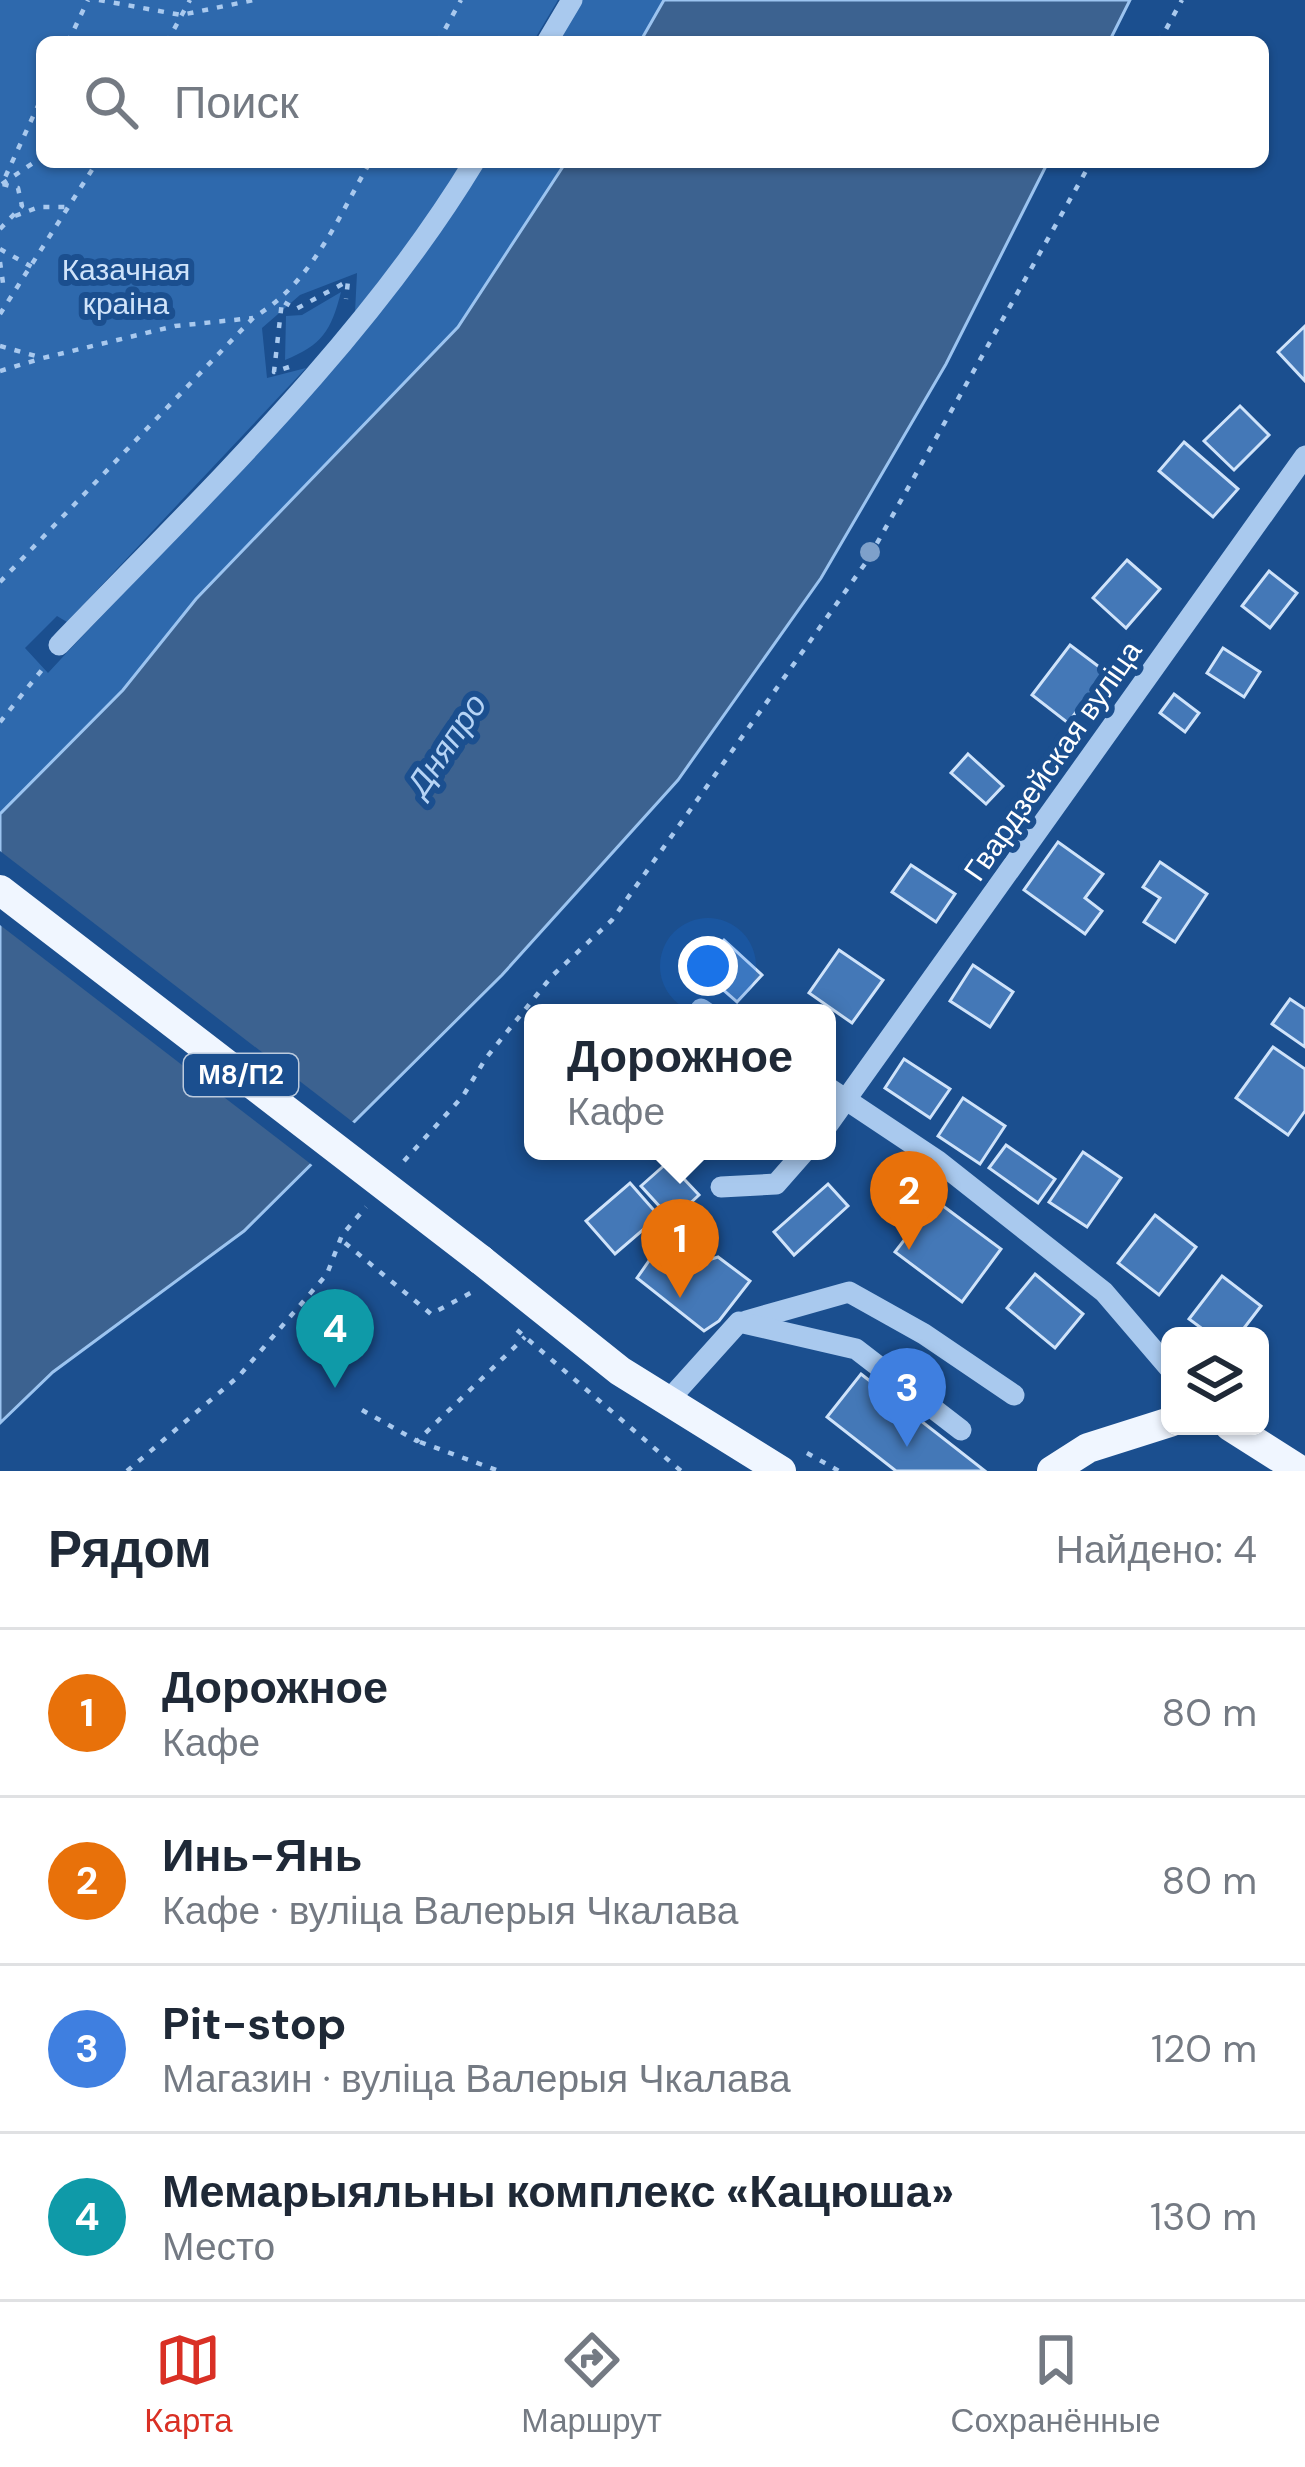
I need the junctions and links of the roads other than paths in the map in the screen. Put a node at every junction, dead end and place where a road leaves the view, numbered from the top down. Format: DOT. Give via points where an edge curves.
graph roads {
  1 [pos="572,0"];
  2 [pos="551,36"];
  3 [pos="470,168"];
  4 [pos="1305,456"];
  5 [pos="59,645"];
  6 [pos="0,890"];
  7 [pos="836,1093"];
  8 [pos="849,1101"];
  9 [pos="836,1116"];
  10 [pos="797,1160"];
  11 [pos="721,1187"];
  12 [pos="739,1322"];
  13 [pos="1161,1358"];
  14 [pos="1014,1395"];
  15 [pos="666,1403"];
  16 [pos="1161,1425"];
  17 [pos="961,1430"];
  18 [pos="1243,1435"];
  19 [pos="781,1471"];
  20 [pos="1052,1471"];
  21 [pos="1301,1471"];
  1 -- 2 [label="street"];
  3 -- 5 [label="street" via="437,223 338,344"];
  4 -- 8 [label="street, Гвардзейская вуліца"];
  6 -- 15 [label="main road, М8/П2, bridge" via="475,1268"];
  7 -- 8 [label="street"];
  8 -- 9 [label="street, Гвардзейская вуліца"];
  8 -- 13 [label="street" via="938,1160 1104,1292"];
  10 -- 11 [label="street" via="776,1184"];
  12 -- 14 [label="street" via="849,1292"];
  12 -- 15 [label="street"];
  12 -- 17 [label="street" via="856,1349"];
  15 -- 19 [label="main road, М8/П2"];
  16 -- 20 [label="main road" via="1088,1448"];
  18 -- 21 [label="main road"];
}
